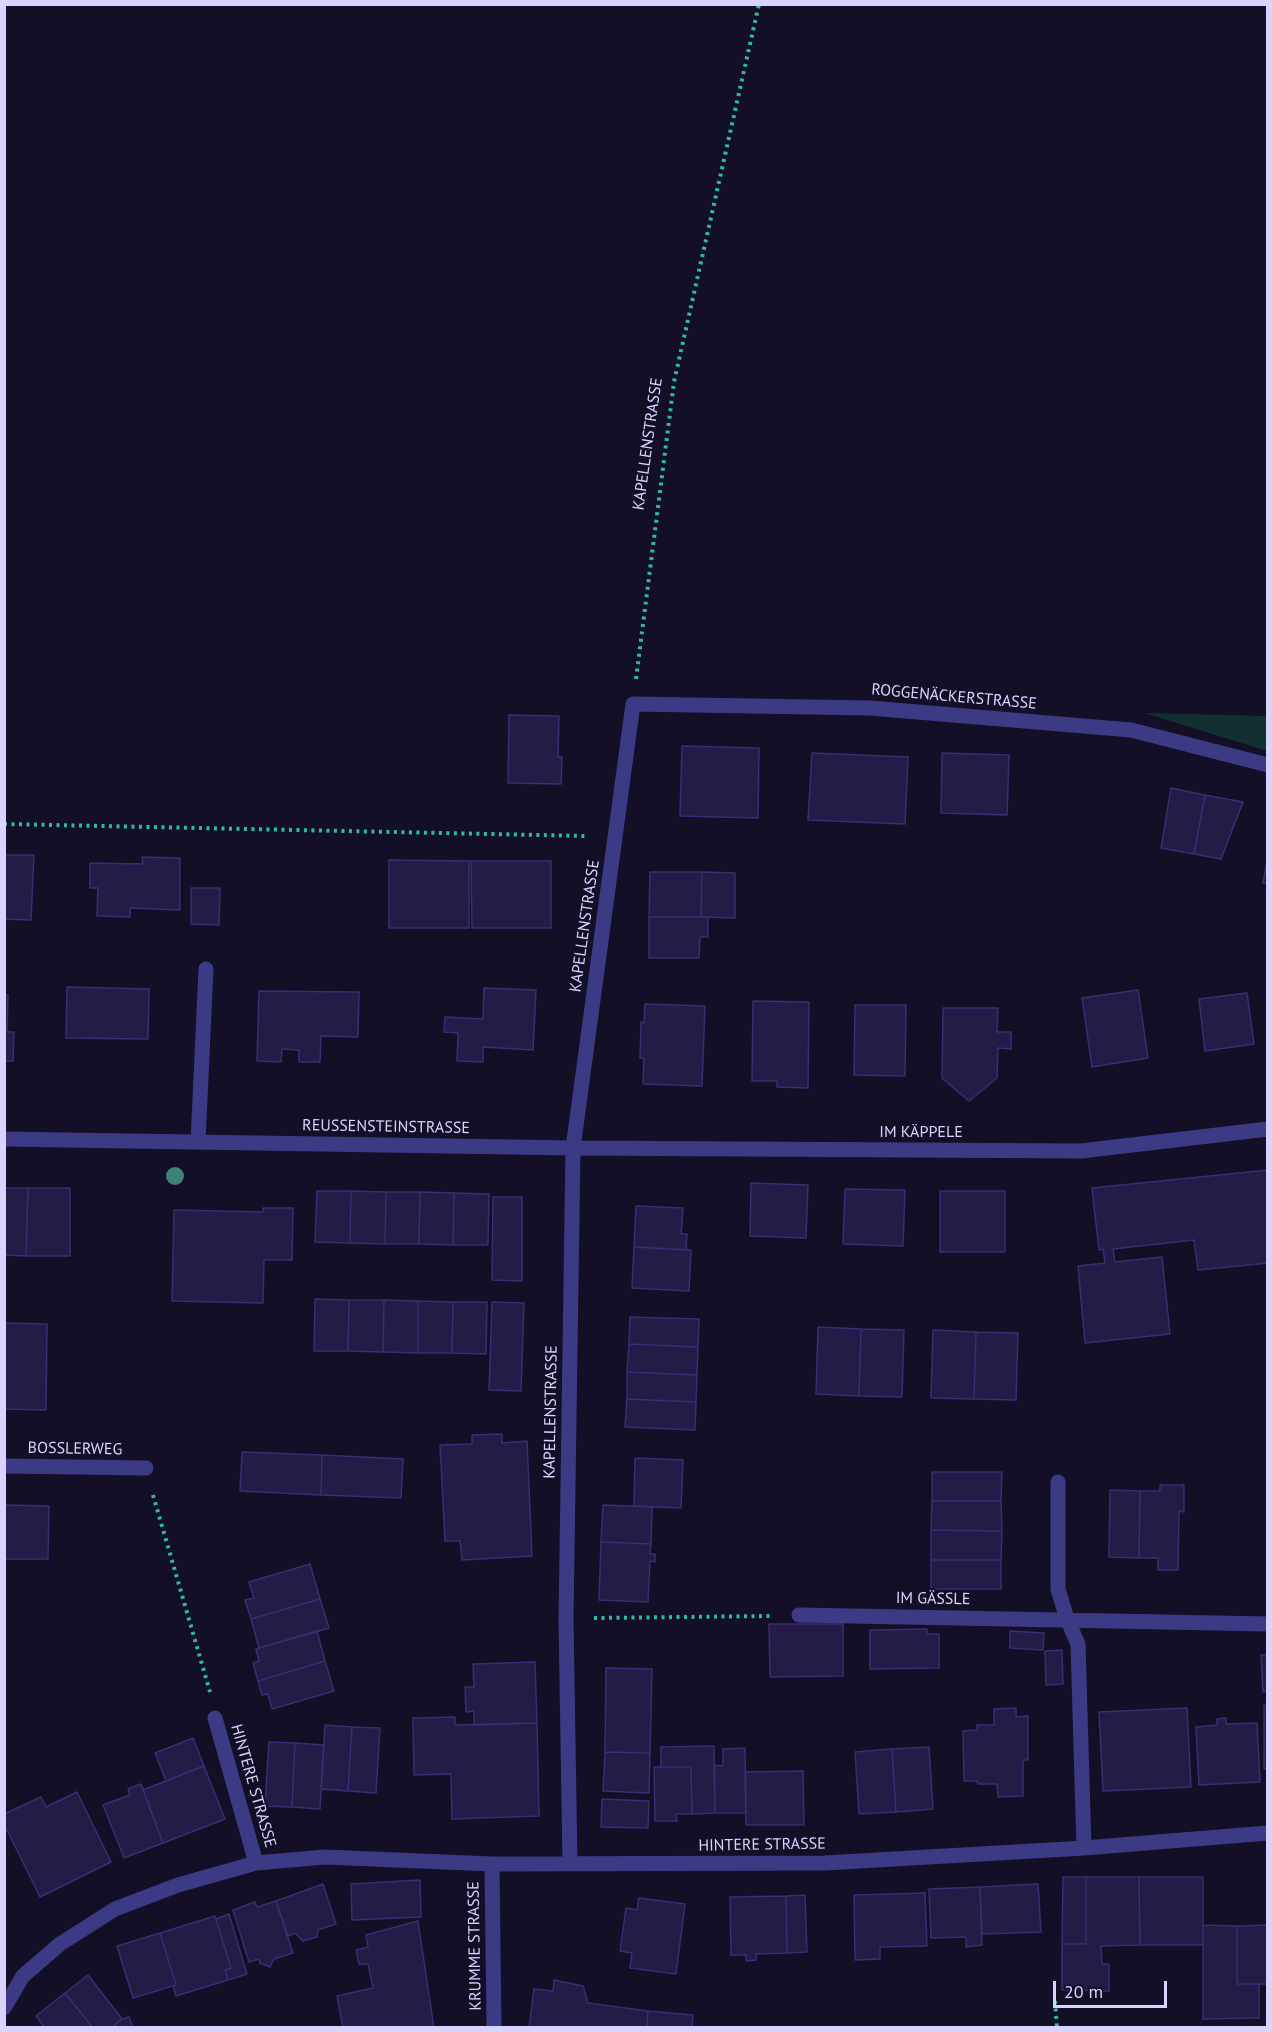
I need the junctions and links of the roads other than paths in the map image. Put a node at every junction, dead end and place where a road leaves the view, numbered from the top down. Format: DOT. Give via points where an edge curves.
graph roads {
  1 [pos="633,704"];
  2 [pos="1268,765"];
  3 [pos="206,969"];
  4 [pos="1268,1129"];
  5 [pos="4,1139"];
  6 [pos="198,1142"];
  7 [pos="573,1148"];
  8 [pos="4,1466"];
  9 [pos="146,1468"];
  10 [pos="1058,1482"];
  11 [pos="799,1615"];
  12 [pos="1067,1619"];
  13 [pos="1268,1624"];
  14 [pos="215,1718"];
  15 [pos="1268,1833"];
  16 [pos="1084,1848"];
  17 [pos="256,1863"];
  18 [pos="492,1864"];
  19 [pos="570,1864"];
  20 [pos="4,2008"];
  21 [pos="494,2028"];
  1 -- 2 [label="street, ROGGENÄCKERSTRASSE" via="870,708 1131,730"];
  1 -- 7 [label="street, KAPELLENSTRASSE"];
  3 -- 6 [label="street"];
  4 -- 7 [label="street, IM KÄPPELE" via="1081,1151"];
  5 -- 6 [label="street, REUSSENSTEINSTRASSE"];
  6 -- 7 [label="street, REUSSENSTEINSTRASSE"];
  7 -- 19 [label="street, KAPELLENSTRASSE" via="566,1619"];
  8 -- 9 [label="street, BOSSLERWEG"];
  10 -- 12 [label="street" via="1058,1589"];
  11 -- 12 [label="street, IM GÄSSLE"];
  12 -- 13 [label="street, IM GÄSSLE"];
  12 -- 16 [label="street" via="1078,1644"];
  14 -- 17 [label="street, HINTERE STRASSE"];
  15 -- 16 [label="street, HINTERE STRASSE"];
  16 -- 19 [label="street, HINTERE STRASSE" via="825,1863"];
  17 -- 18 [label="street, HINTERE STRASSE" via="325,1857"];
  17 -- 20 [label="street, HINTERE STRASSE" via="178,1885 115,1909 60,1944 23,1976"];
  18 -- 19 [label="street, HINTERE STRASSE"];
  18 -- 21 [label="street, KRUMME STRASSE"];
}
